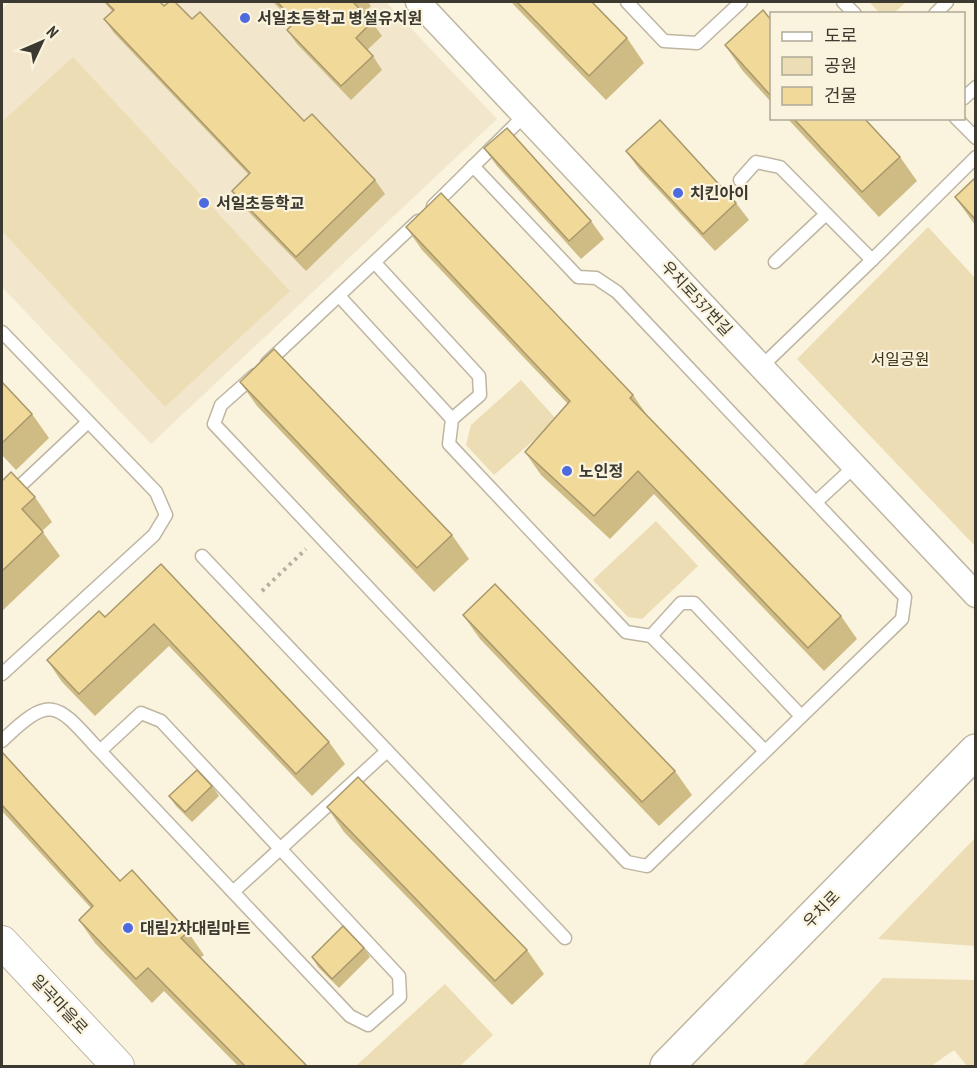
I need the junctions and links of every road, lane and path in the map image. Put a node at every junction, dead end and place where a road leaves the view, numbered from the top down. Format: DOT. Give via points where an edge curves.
graph roads {
  1 [pos="418,2"];
  2 [pos="627,2"];
  3 [pos="741,2"];
  4 [pos="526,114"];
  5 [pos="958,120"];
  6 [pos="975,138"];
  7 [pos="975,157"];
  8 [pos="473,166"];
  9 [pos="740,180"];
  10 [pos="825,214"];
  11 [pos="872,260"];
  12 [pos="776,262"];
  13 [pos="375,263"];
  14 [pos="340,297"];
  15 [pos="2,332"];
  16 [pos="760,367"];
  17 [pos="452,419"];
  18 [pos="88,422"];
  19 [pos="854,467"];
  20 [pos="816,502"];
  21 [pos="2,503"];
  22 [pos="320,536"];
  23 [pos="202,556"];
  24 [pos="975,595"];
  25 [pos="248,605"];
  26 [pos="651,636"];
  27 [pos="2,674"];
  28 [pos="801,716"];
  29 [pos="2,741"];
  30 [pos="100,751"];
  31 [pos="387,751"];
  32 [pos="765,751"];
  33 [pos="975,751"];
  34 [pos="281,848"];
  35 [pos="233,892"];
  36 [pos="565,938"];
  37 [pos="2,942"];
  38 [pos="118,1066"];
  39 [pos="667,1066"];
  1 -- 4 [label="street, 우치로537번길"];
  2 -- 3 [label="lane" via="664,41 698,43"];
  4 -- 8 [label="lane"];
  4 -- 16 [label="street, 우치로537번길"];
  5 -- 6 [label="lane"];
  7 -- 11 [label="lane"];
  8 -- 13 [label="lane"];
  8 -- 20 [label="lane" via="578,277 596,278 617,292"];
  9 -- 10 [label="lane" via="756,162 780,168"];
  10 -- 11 [label="lane"];
  10 -- 12 [label="lane"];
  11 -- 16 [label="lane"];
  13 -- 14 [label="lane"];
  13 -- 17 [label="lane" via="479,376 480,394"];
  14 -- 17 [label="lane"];
  14 -- 22 [label="lane" via="221,405 214,424"];
  15 -- 18 [label="lane"];
  16 -- 19 [label="street, 우치로537번길"];
  17 -- 26 [label="lane" via="449,444 626,632"];
  18 -- 21 [label="lane"];
  18 -- 27 [label="lane" via="156,492 166,515 154,536"];
  19 -- 20 [label="lane"];
  19 -- 24 [label="street, 우치로537번길"];
  20 -- 28 [label="lane" via="905,597 902,619"];
  22 -- 25 [label="path"];
  22 -- 32 [label="lane" via="627,862 647,866"];
  23 -- 25 [label="lane"];
  25 -- 31 [label="lane"];
  26 -- 28 [label="lane" via="681,603 694,603"];
  26 -- 32 [label="lane"];
  28 -- 32 [label="lane"];
  29 -- 30 [label="lane" via="26,717 48,709 65,713"];
  30 -- 34 [label="lane" via="141,713 161,721"];
  30 -- 35 [label="lane"];
  31 -- 34 [label="lane"];
  31 -- 36 [label="lane"];
  33 -- 39 [label="main road, 우치로"];
  34 -- 35 [label="lane"];
  34 -- 35 [label="lane" via="399,976 400,997 368,1025 350,1016"];
  37 -- 38 [label="street, 일곡마을로"];
}
